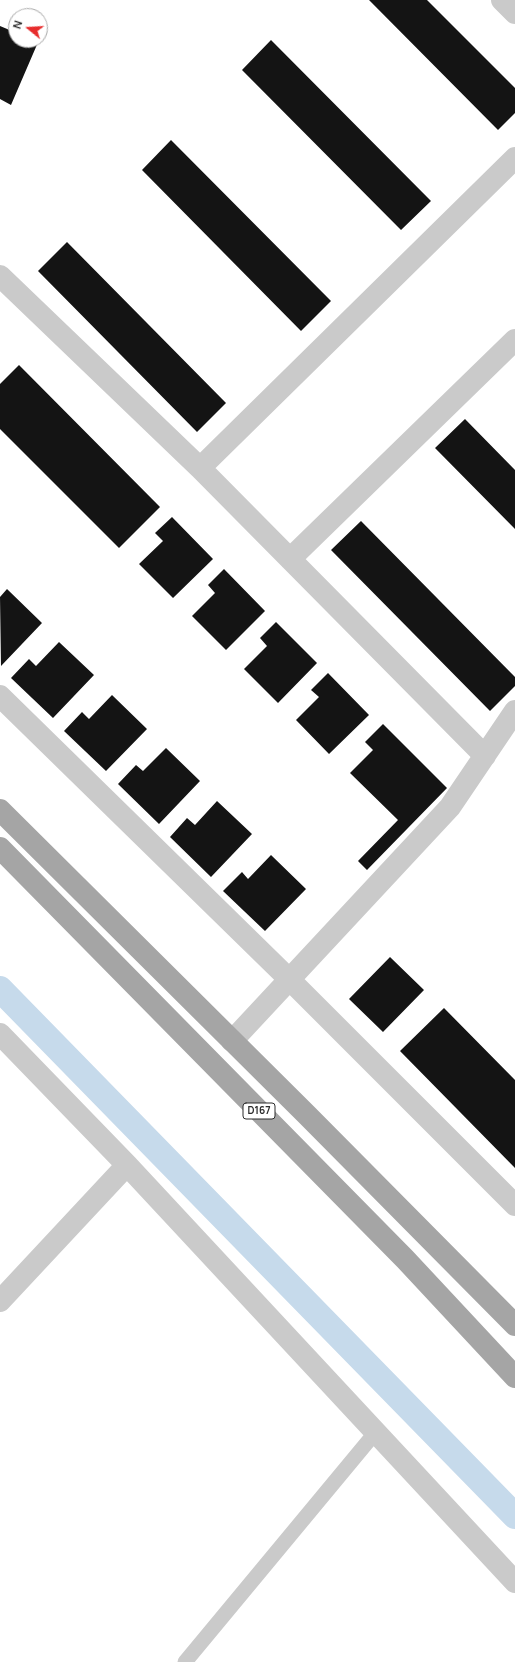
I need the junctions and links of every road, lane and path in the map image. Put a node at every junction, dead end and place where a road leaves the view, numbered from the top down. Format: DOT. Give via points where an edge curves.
graph roads {
  1 [pos="502,0"];
  2 [pos="515,12"];
  3 [pos="515,158"];
  4 [pos="0,276"];
  5 [pos="515,340"];
  6 [pos="200,468"];
  7 [pos="290,559"];
  8 [pos="0,696"];
  9 [pos="515,711"];
  10 [pos="485,756"];
  11 [pos="0,810"];
  12 [pos="0,848"];
  13 [pos="290,980"];
  14 [pos="0,1034"];
  15 [pos="232,1041"];
  16 [pos="127,1165"];
  17 [pos="515,1205"];
  18 [pos="0,1301"];
  19 [pos="515,1325"];
  20 [pos="515,1377"];
  21 [pos="375,1433"];
  22 [pos="515,1582"];
  23 [pos="185,1662"];
  1 -- 2 [label="street"];
  3 -- 6 [label="street"];
  4 -- 6 [label="street"];
  5 -- 7 [label="street"];
  6 -- 7 [label="street"];
  7 -- 10 [label="street"];
  8 -- 13 [label="street"];
  9 -- 10 [label="street"];
  10 -- 13 [label="street" via="450,807"];
  11 -- 15 [label="main road, D167"];
  12 -- 20 [label="main road, D167" via="405,1259"];
  13 -- 15 [label="street"];
  13 -- 17 [label="street"];
  14 -- 16 [label="street"];
  15 -- 19 [label="main road, D167"];
  16 -- 18 [label="street"];
  16 -- 21 [label="street"];
  21 -- 22 [label="street"];
  21 -- 23 [label="lane"];
}
